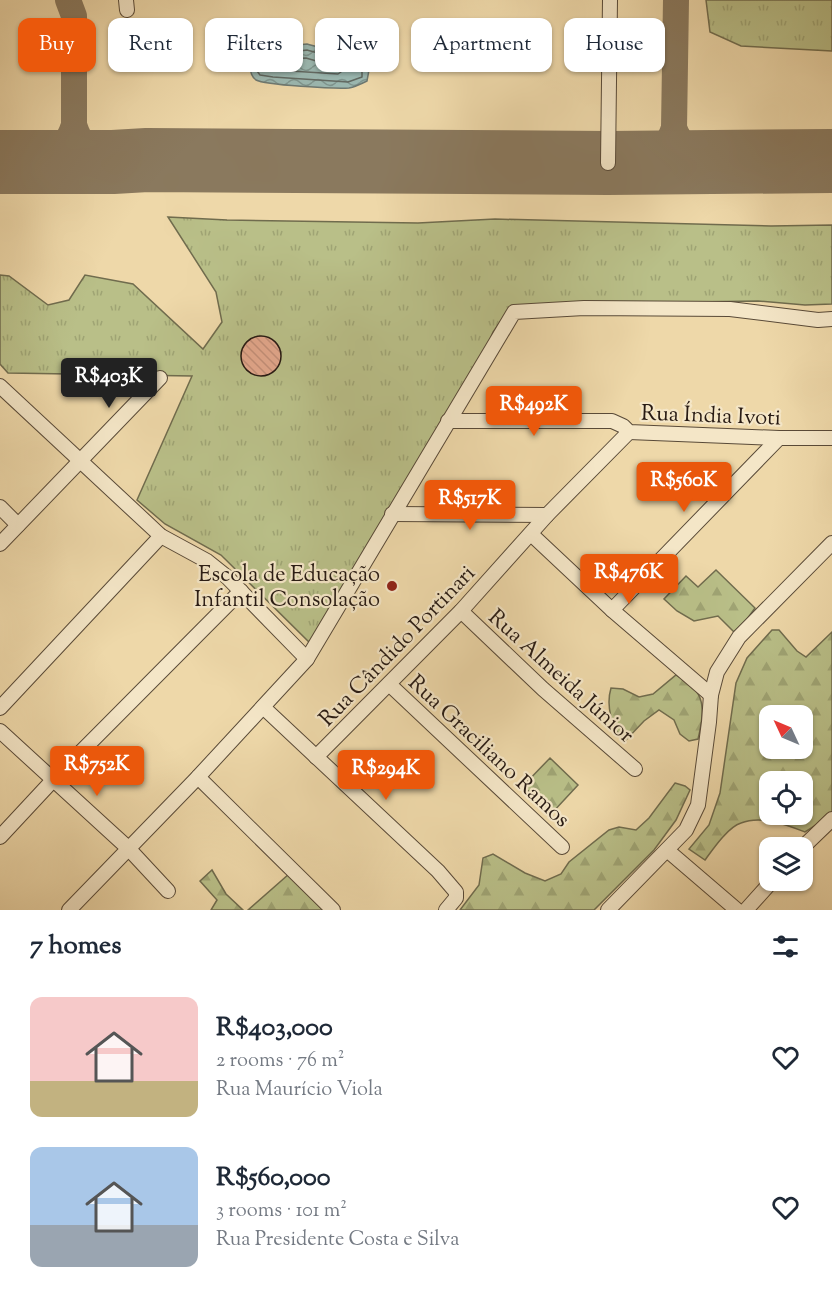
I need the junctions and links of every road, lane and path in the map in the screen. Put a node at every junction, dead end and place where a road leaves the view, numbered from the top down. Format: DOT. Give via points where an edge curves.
graph roads {
  1 [pos="610,0"];
  2 [pos="608,163"];
  3 [pos="832,319"];
  4 [pos="160,378"];
  5 [pos="2,391"];
  6 [pos="448,421"];
  7 [pos="629,432"];
  8 [pos="778,438"];
  9 [pos="832,438"];
  10 [pos="80,461"];
  11 [pos="0,507"];
  12 [pos="392,514"];
  13 [pos="547,515"];
  14 [pos="18,525"];
  15 [pos="531,534"];
  16 [pos="161,536"];
  17 [pos="832,543"];
  18 [pos="0,544"];
  19 [pos="241,591"];
  20 [pos="612,610"];
  21 [pos="461,611"];
  22 [pos="307,659"];
  23 [pos="389,684"];
  24 [pos="711,695"];
  25 [pos="263,707"];
  26 [pos="0,708"];
  27 [pos="0,731"];
  28 [pos="316,757"];
  29 [pos="635,769"];
  30 [pos="198,777"];
  31 [pos="54,779"];
  32 [pos="832,819"];
  33 [pos="0,837"];
  34 [pos="813,837"];
  35 [pos="562,847"];
  36 [pos="128,848"];
  37 [pos="667,850"];
  38 [pos="168,891"];
  39 [pos="763,891"];
  40 [pos="448,909"];
  41 [pos="69,910"];
  42 [pos="333,910"];
  43 [pos="608,910"];
  44 [pos="737,910"];
  45 [pos="746,910"];
  1 -- 2 [label="street"];
  3 -- 6 [label="street" via="730,309 584,308 514,312"];
  4 -- 10 [label="street"];
  5 -- 10 [label="street"];
  6 -- 7 [label="street, Rua Índia Ivoti" via="612,421"];
  6 -- 12 [label="street"];
  7 -- 8 [label="street, Rua Índia Ivoti"];
  7 -- 13 [label="street, Rua Cândido Portinari"];
  8 -- 9 [label="street, Rua Índia Ivoti"];
  8 -- 20 [label="street"];
  10 -- 14 [label="street"];
  10 -- 16 [label="street"];
  11 -- 14 [label="street"];
  12 -- 13 [label="street"];
  12 -- 22 [label="street"];
  13 -- 15 [label="street, Rua Cândido Portinari"];
  14 -- 18 [label="street"];
  15 -- 20 [label="street"];
  15 -- 21 [label="street, Rua Cândido Portinari"];
  16 -- 19 [label="street" via="207,561"];
  16 -- 26 [label="street"];
  17 -- 24 [label="street" via="739,637 717,672"];
  19 -- 22 [label="street"];
  19 -- 31 [label="street"];
  20 -- 24 [label="street"];
  21 -- 23 [label="street, Rua Cândido Portinari"];
  21 -- 29 [label="street, Rua Almeida Júnior"];
  22 -- 25 [label="street"];
  23 -- 28 [label="street, Rua Cândido Portinari"];
  23 -- 35 [label="street, Rua Graciliano Ramos"];
  24 -- 37 [label="street" via="698,805 686,830"];
  25 -- 28 [label="street"];
  25 -- 30 [label="street"];
  27 -- 31 [label="street"];
  28 -- 40 [label="street" via="450,885 456,898"];
  30 -- 36 [label="street"];
  30 -- 42 [label="street"];
  31 -- 33 [label="street"];
  31 -- 36 [label="street"];
  32 -- 34 [label="street"];
  36 -- 38 [label="street"];
  36 -- 41 [label="street"];
  37 -- 43 [label="street"];
  37 -- 44 [label="street"];
  39 -- 45 [label="street"];
}
